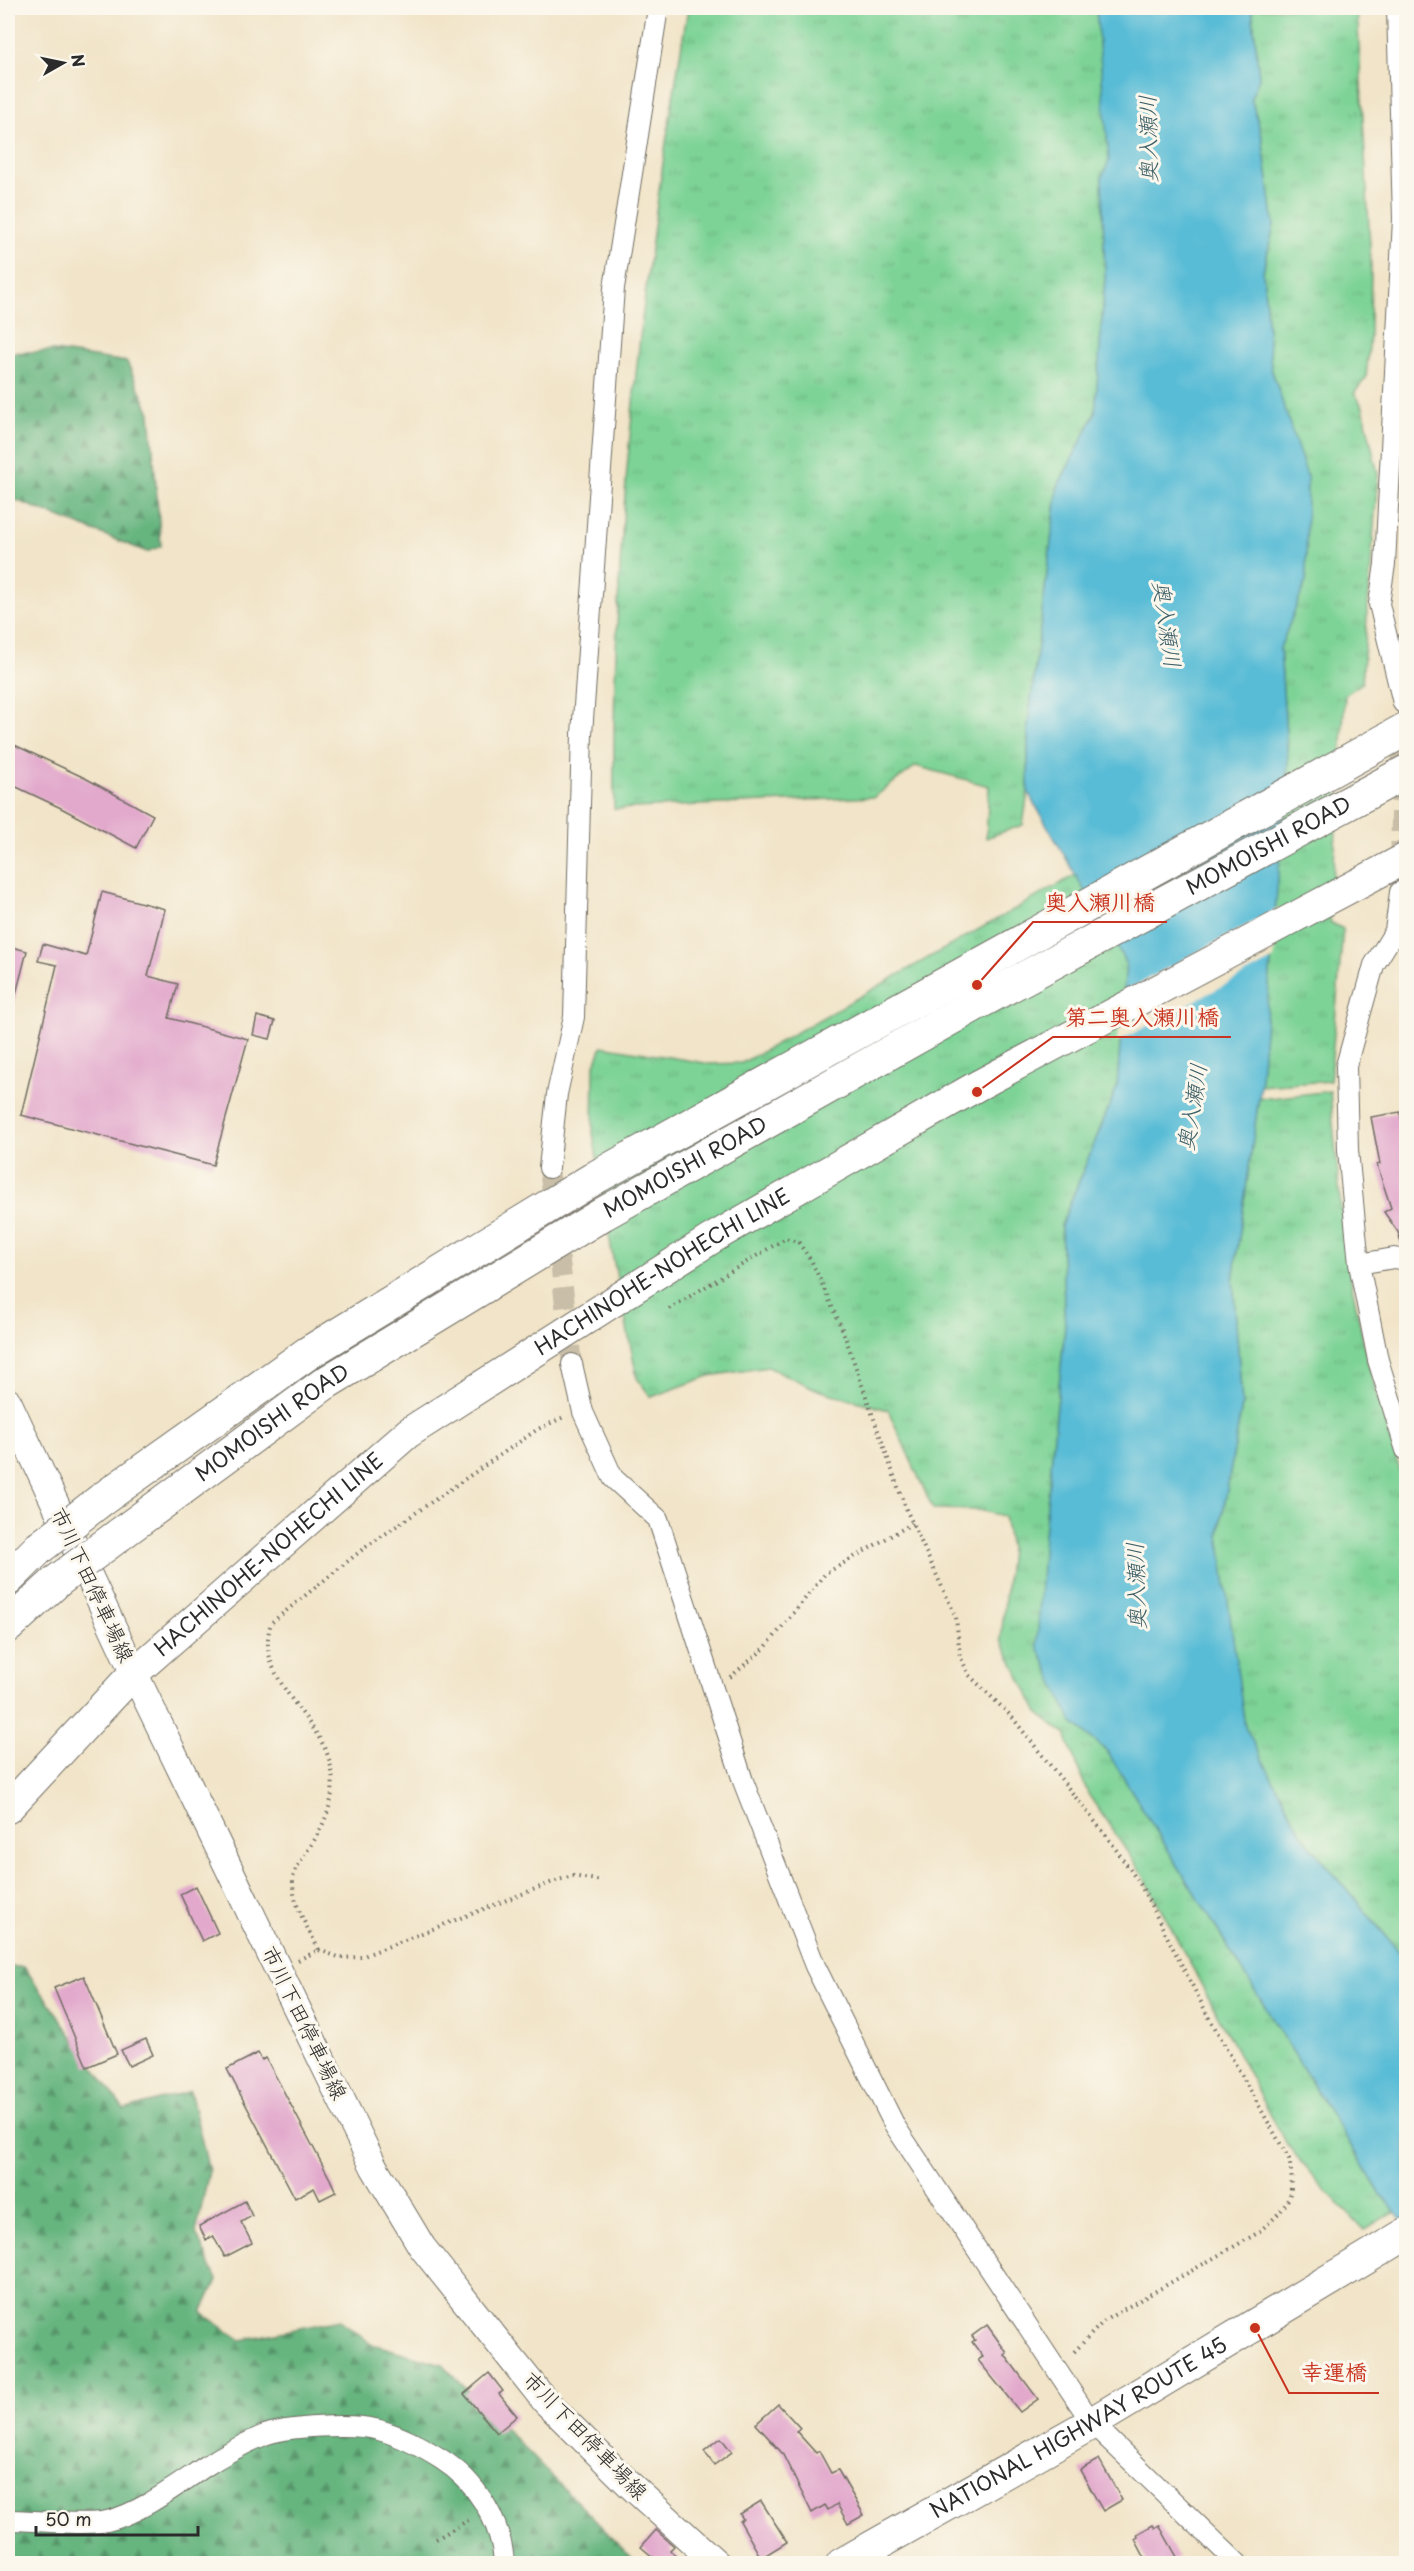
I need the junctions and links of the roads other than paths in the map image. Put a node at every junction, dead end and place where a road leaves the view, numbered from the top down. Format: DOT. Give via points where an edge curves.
graph roads {
  1 [pos="658,8"];
  2 [pos="1397,8"];
  3 [pos="1405,716"];
  4 [pos="1407,772"];
  5 [pos="1407,858"];
  6 [pos="1400,892"];
  7 [pos="549,1168"];
  8 [pos="1407,1260"];
  9 [pos="1359,1264"];
  10 [pos="572,1364"];
  11 [pos="8,1402"];
  12 [pos="1407,1450"];
  13 [pos="8,1579"];
  14 [pos="8,1626"];
  15 [pos="134,1673"];
  16 [pos="8,1808"];
  17 [pos="1407,2234"];
  18 [pos="1102,2417"];
  19 [pos="8,2520"];
  20 [pos="504,2564"];
  21 [pos="717,2564"];
  22 [pos="842,2564"];
  23 [pos="1238,2564"];
  1 -- 7 [label="street" via="614,288 582,734 574,1017 557,1094"];
  2 -- 3 [label="street" via="1403,231 1386,553 1379,604"];
  3 -- 13 [label="highway, MOMOISHI ROAD, bridge" via="1346,762 598,1176 308,1353 101,1500 39,1548"];
  4 -- 14 [label="highway, MOMOISHI ROAD, bridge" via="976,1004 603,1214 324,1384 56,1582"];
  5 -- 15 [label="main road, HACHINOHE-NOHECHI LINE" via="977,1086 711,1239 612,1302 408,1433"];
  6 -- 9 [label="street" via="1395,931 1374,965 1346,1066 1348,1150"];
  8 -- 9 [label="street" via="1394,1258"];
  9 -- 12 [label="street" via="1378,1360"];
  10 -- 18 [label="street" via="583,1412 614,1478 658,1519 743,1781 815,1966 889,2115 1055,2368"];
  11 -- 15 [label="main road, 市川下田停車場線"];
  15 -- 16 [label="main road, HACHINOHE-NOHECHI LINE"];
  15 -- 21 [label="main road, 市川下田停車場線" via="374,2168 422,2247 546,2402 628,2484"];
  17 -- 18 [label="highway, NATIONAL HIGHWAY ROUTE 45"];
  18 -- 22 [label="highway, NATIONAL HIGHWAY ROUTE 45"];
  18 -- 23 [label="street"];
  19 -- 20 [label="street" via="105,2521 170,2491 209,2464 264,2435 320,2426 378,2429 418,2445 450,2465 480,2496 504,2551"];
}
